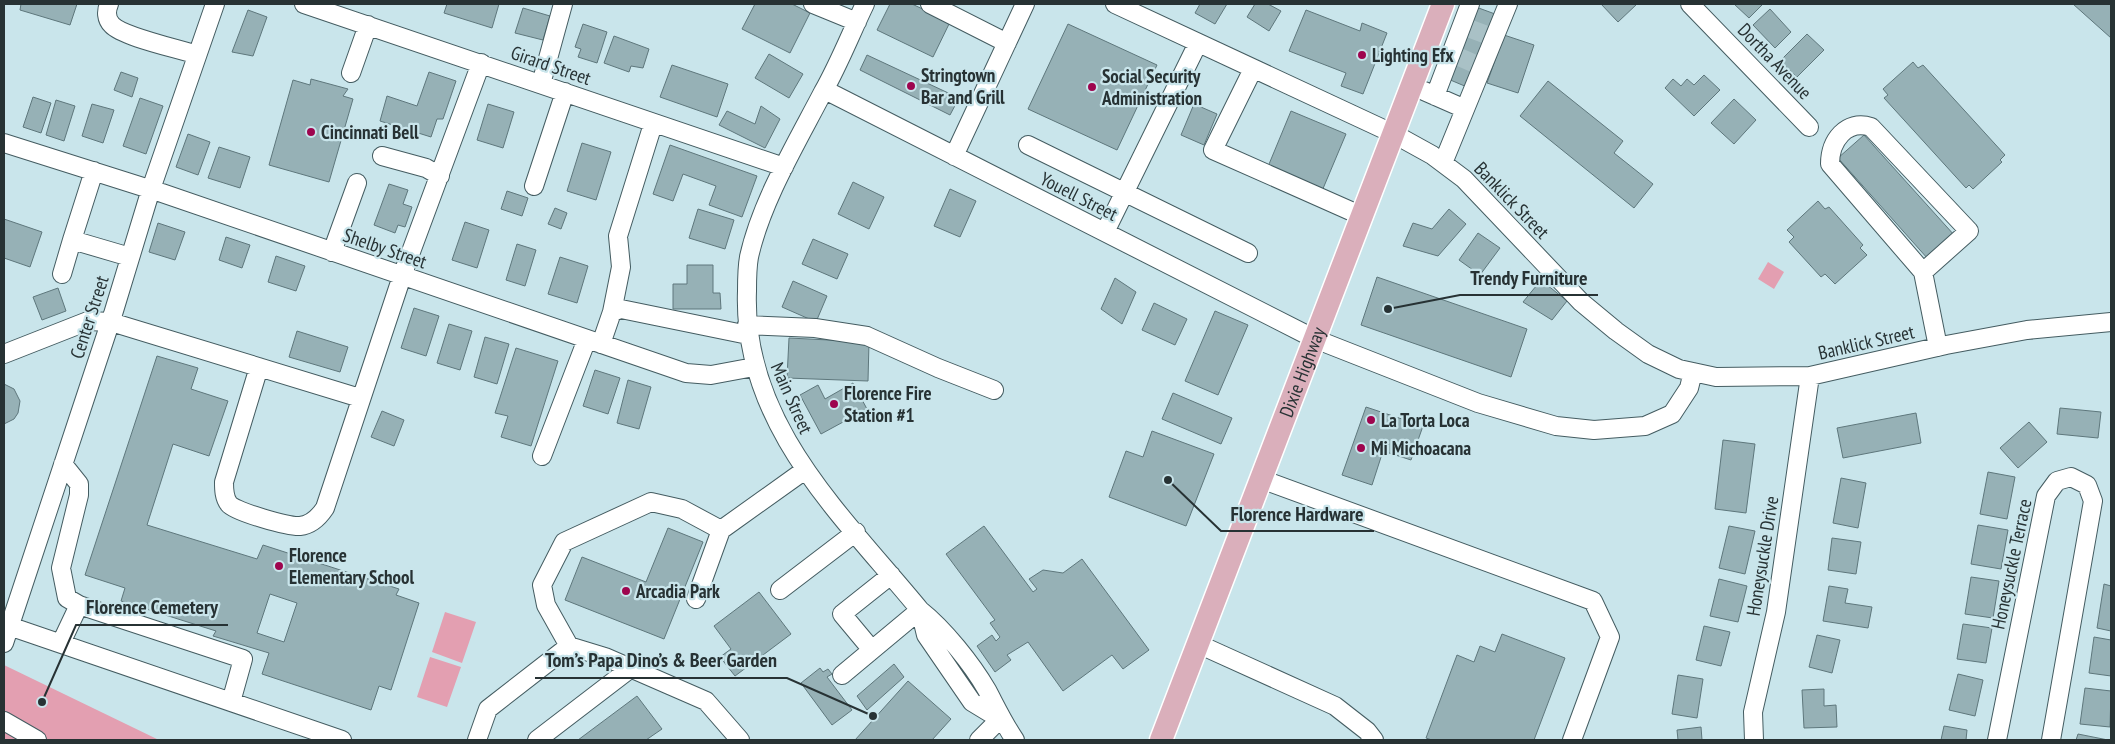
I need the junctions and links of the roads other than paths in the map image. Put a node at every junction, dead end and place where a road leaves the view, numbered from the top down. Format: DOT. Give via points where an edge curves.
graph roads {
  1 [pos="109,4"];
  2 [pos="215,4"];
  3 [pos="304,4"];
  4 [pos="564,4"];
  5 [pos="813,4"];
  6 [pos="865,4"];
  7 [pos="930,4"];
  8 [pos="1025,4"];
  9 [pos="1116,4"];
  10 [pos="1443,4"];
  11 [pos="1470,4"];
  12 [pos="1508,4"];
  13 [pos="1690,4"];
  14 [pos="857,22"];
  15 [pos="368,25"];
  16 [pos="1007,42"];
  17 [pos="1198,43"];
  18 [pos="197,55"];
  19 [pos="481,63"];
  20 [pos="1254,69"];
  21 [pos="351,73"];
  22 [pos="541,84"];
  23 [pos="1412,86"];
  24 [pos="824,90"];
  25 [pos="565,92"];
  26 [pos="1434,96"];
  27 [pos="1466,109"];
  28 [pos="653,124"];
  29 [pos="1809,127"];
  30 [pos="1394,134"];
  31 [pos="4,143"];
  32 [pos="1028,145"];
  33 [pos="382,156"];
  34 [pos="954,156"];
  35 [pos="1443,163"];
  36 [pos="784,167"];
  37 [pos="94,171"];
  38 [pos="440,176"];
  39 [pos="357,183"];
  40 [pos="534,186"];
  41 [pos="151,189"];
  42 [pos="1126,192"];
  43 [pos="1362,216"];
  44 [pos="1105,232"];
  45 [pos="72,240"];
  46 [pos="332,252"];
  47 [pos="1248,253"];
  48 [pos="130,257"];
  49 [pos="1923,272"];
  50 [pos="62,274"];
  51 [pos="402,276"];
  52 [pos="612,312"];
  53 [pos="111,322"];
  54 [pos="2111,322"];
  55 [pos="747,330"];
  56 [pos="1315,339"];
  57 [pos="594,342"];
  58 [pos="1938,347"];
  59 [pos="4,354"];
  60 [pos="259,367"];
  61 [pos="754,367"];
  62 [pos="1693,372"];
  63 [pos="1810,376"];
  64 [pos="994,390"];
  65 [pos="360,398"];
  66 [pos="542,456"];
  67 [pos="64,464"];
  68 [pos="805,470"];
  69 [pos="1261,479"];
  70 [pos="721,530"];
  71 [pos="856,532"];
  72 [pos="891,575"];
  73 [pos="780,590"];
  74 [pos="696,599"];
  75 [pos="79,605"];
  76 [pos="920,610"];
  77 [pos="9,626"];
  78 [pos="4,643"];
  79 [pos="61,643"];
  80 [pos="1198,644"];
  81 [pos="569,646"];
  82 [pos="872,650"];
  83 [pos="631,668"];
  84 [pos="842,675"];
  85 [pos="231,702"];
  86 [pos="1000,719"];
  87 [pos="4,721"];
  88 [pos="37,740"];
  89 [pos="342,740"];
  90 [pos="477,740"];
  91 [pos="537,740"];
  92 [pos="740,740"];
  93 [pos="979,740"];
  94 [pos="1015,740"];
  95 [pos="1161,740"];
  96 [pos="1374,740"];
  97 [pos="1572,740"];
  98 [pos="1754,740"];
  99 [pos="1997,740"];
  100 [pos="2051,740"];
  1 -- 18 [label="street" via="108,18 120,31"];
  2 -- 18 [label="street, Center Street"];
  3 -- 15 [label="street, Girard Street"];
  4 -- 22 [label="street"];
  5 -- 14 [label="street"];
  6 -- 14 [label="street, Main Street"];
  7 -- 16 [label="street"];
  8 -- 16 [label="street"];
  9 -- 17 [label="street, Banklick Street"];
  10 -- 23 [label="main road, Dixie Highway"];
  11 -- 26 [label="street" via="1465,27"];
  12 -- 27 [label="street" via="1490,36"];
  13 -- 29 [label="street, Dortha Avenue"];
  14 -- 24 [label="street, Main Street"];
  15 -- 19 [label="street, Girard Street"];
  15 -- 21 [label="street"];
  16 -- 34 [label="street"];
  17 -- 20 [label="street, Banklick Street"];
  17 -- 42 [label="street"];
  18 -- 41 [label="street, Center Street"];
  19 -- 22 [label="street, Girard Street"];
  19 -- 38 [label="street"];
  20 -- 30 [label="street, Banklick Street"];
  20 -- 43 [label="street" via="1213,150"];
  22 -- 25 [label="street, Girard Street"];
  23 -- 26 [label="street"];
  23 -- 30 [label="main road, Dixie Highway"];
  24 -- 34 [label="street, Youell Street"];
  24 -- 36 [label="street, Main Street"];
  25 -- 28 [label="street, Girard Street"];
  25 -- 40 [label="street"];
  26 -- 27 [label="street"];
  27 -- 35 [label="street"];
  28 -- 36 [label="street, Girard Street"];
  28 -- 52 [label="street" via="618,236 622,267"];
  30 -- 35 [label="street, Banklick Street"];
  30 -- 43 [label="main road, Dixie Highway"];
  31 -- 37 [label="street, Shelby Street"];
  32 -- 42 [label="street"];
  33 -- 38 [label="street" via="426,168"];
  34 -- 44 [label="street, Youell Street"];
  35 -- 62 [label="street, Banklick Street" via="1464,179 1581,302 1648,354"];
  36 -- 55 [label="street, Main Street" via="749,256"];
  37 -- 41 [label="street, Shelby Street"];
  37 -- 45 [label="street"];
  38 -- 51 [label="street"];
  39 -- 46 [label="street"];
  41 -- 46 [label="street, Shelby Street"];
  41 -- 48 [label="street, Center Street"];
  42 -- 44 [label="street"];
  42 -- 47 [label="street"];
  43 -- 56 [label="main road, Dixie Highway"];
  44 -- 56 [label="street, Youell Street"];
  45 -- 48 [label="street"];
  45 -- 50 [label="street"];
  46 -- 51 [label="street, Shelby Street"];
  48 -- 53 [label="street, Center Street"];
  49 -- 49 [label="street" via="1969,230 1871,127 1861,124 1850,127 1833,143 1830,164"];
  49 -- 58 [label="street"];
  51 -- 57 [label="street, Shelby Street"];
  51 -- 65 [label="street"];
  52 -- 55 [label="street" via="621,309"];
  52 -- 57 [label="street"];
  53 -- 59 [label="street" via="88,322"];
  53 -- 60 [label="street"];
  53 -- 67 [label="street, Center Street"];
  54 -- 58 [label="street, Banklick Street" via="2027,330"];
  55 -- 61 [label="street, Main Street"];
  55 -- 64 [label="street" via="815,328 867,336"];
  56 -- 62 [label="street, Youell Street" via="1478,402 1556,426 1594,430 1645,426 1672,414 1689,388"];
  56 -- 69 [label="main road, Dixie Highway"];
  57 -- 61 [label="street, Shelby Street" via="686,373 711,375"];
  57 -- 66 [label="street"];
  58 -- 63 [label="street, Banklick Street"];
  60 -- 65 [label="street"];
  60 -- 65 [label="street" via="224,482 224,495 229,505 239,511 299,526 319,517"];
  61 -- 68 [label="street, Main Street" via="769,407"];
  62 -- 63 [label="street, Banklick Street" via="1716,377"];
  63 -- 98 [label="street, Honeysuckle Drive" via="1776,612 1753,712"];
  67 -- 75 [label="street" via="79,484 79,495 61,568 67,598"];
  67 -- 77 [label="street, Center Street"];
  68 -- 70 [label="street"];
  68 -- 71 [label="street, Main Street"];
  69 -- 80 [label="main road, Dixie Highway"];
  69 -- 97 [label="street" via="1593,601 1610,637"];
  70 -- 74 [label="street"];
  70 -- 81 [label="street" via="682,509 650,502 564,542 542,585 546,606"];
  71 -- 72 [label="street, Main Street"];
  71 -- 73 [label="street"];
  72 -- 76 [label="street, Main Street"];
  72 -- 82 [label="street" via="842,614"];
  75 -- 79 [label="street"];
  75 -- 85 [label="street" via="243,659"];
  76 -- 82 [label="street"];
  76 -- 86 [label="street, Main Street" via="926,635 972,702"];
  77 -- 78 [label="street, Center Street"];
  77 -- 79 [label="street"];
  79 -- 85 [label="street"];
  80 -- 95 [label="main road, Dixie Highway"];
  80 -- 96 [label="street" via="1335,706"];
  81 -- 83 [label="street"];
  81 -- 90 [label="street" via="488,709"];
  82 -- 84 [label="street"];
  83 -- 91 [label="street"];
  83 -- 92 [label="street" via="706,700"];
  85 -- 89 [label="street"];
  86 -- 93 [label="street"];
  86 -- 94 [label="street, Main Street"];
  87 -- 88 [label="street"];
  99 -- 100 [label="street, Honeysuckle Terrace" via="2046,496 2056,481 2071,477 2087,485 2093,501"];
}
